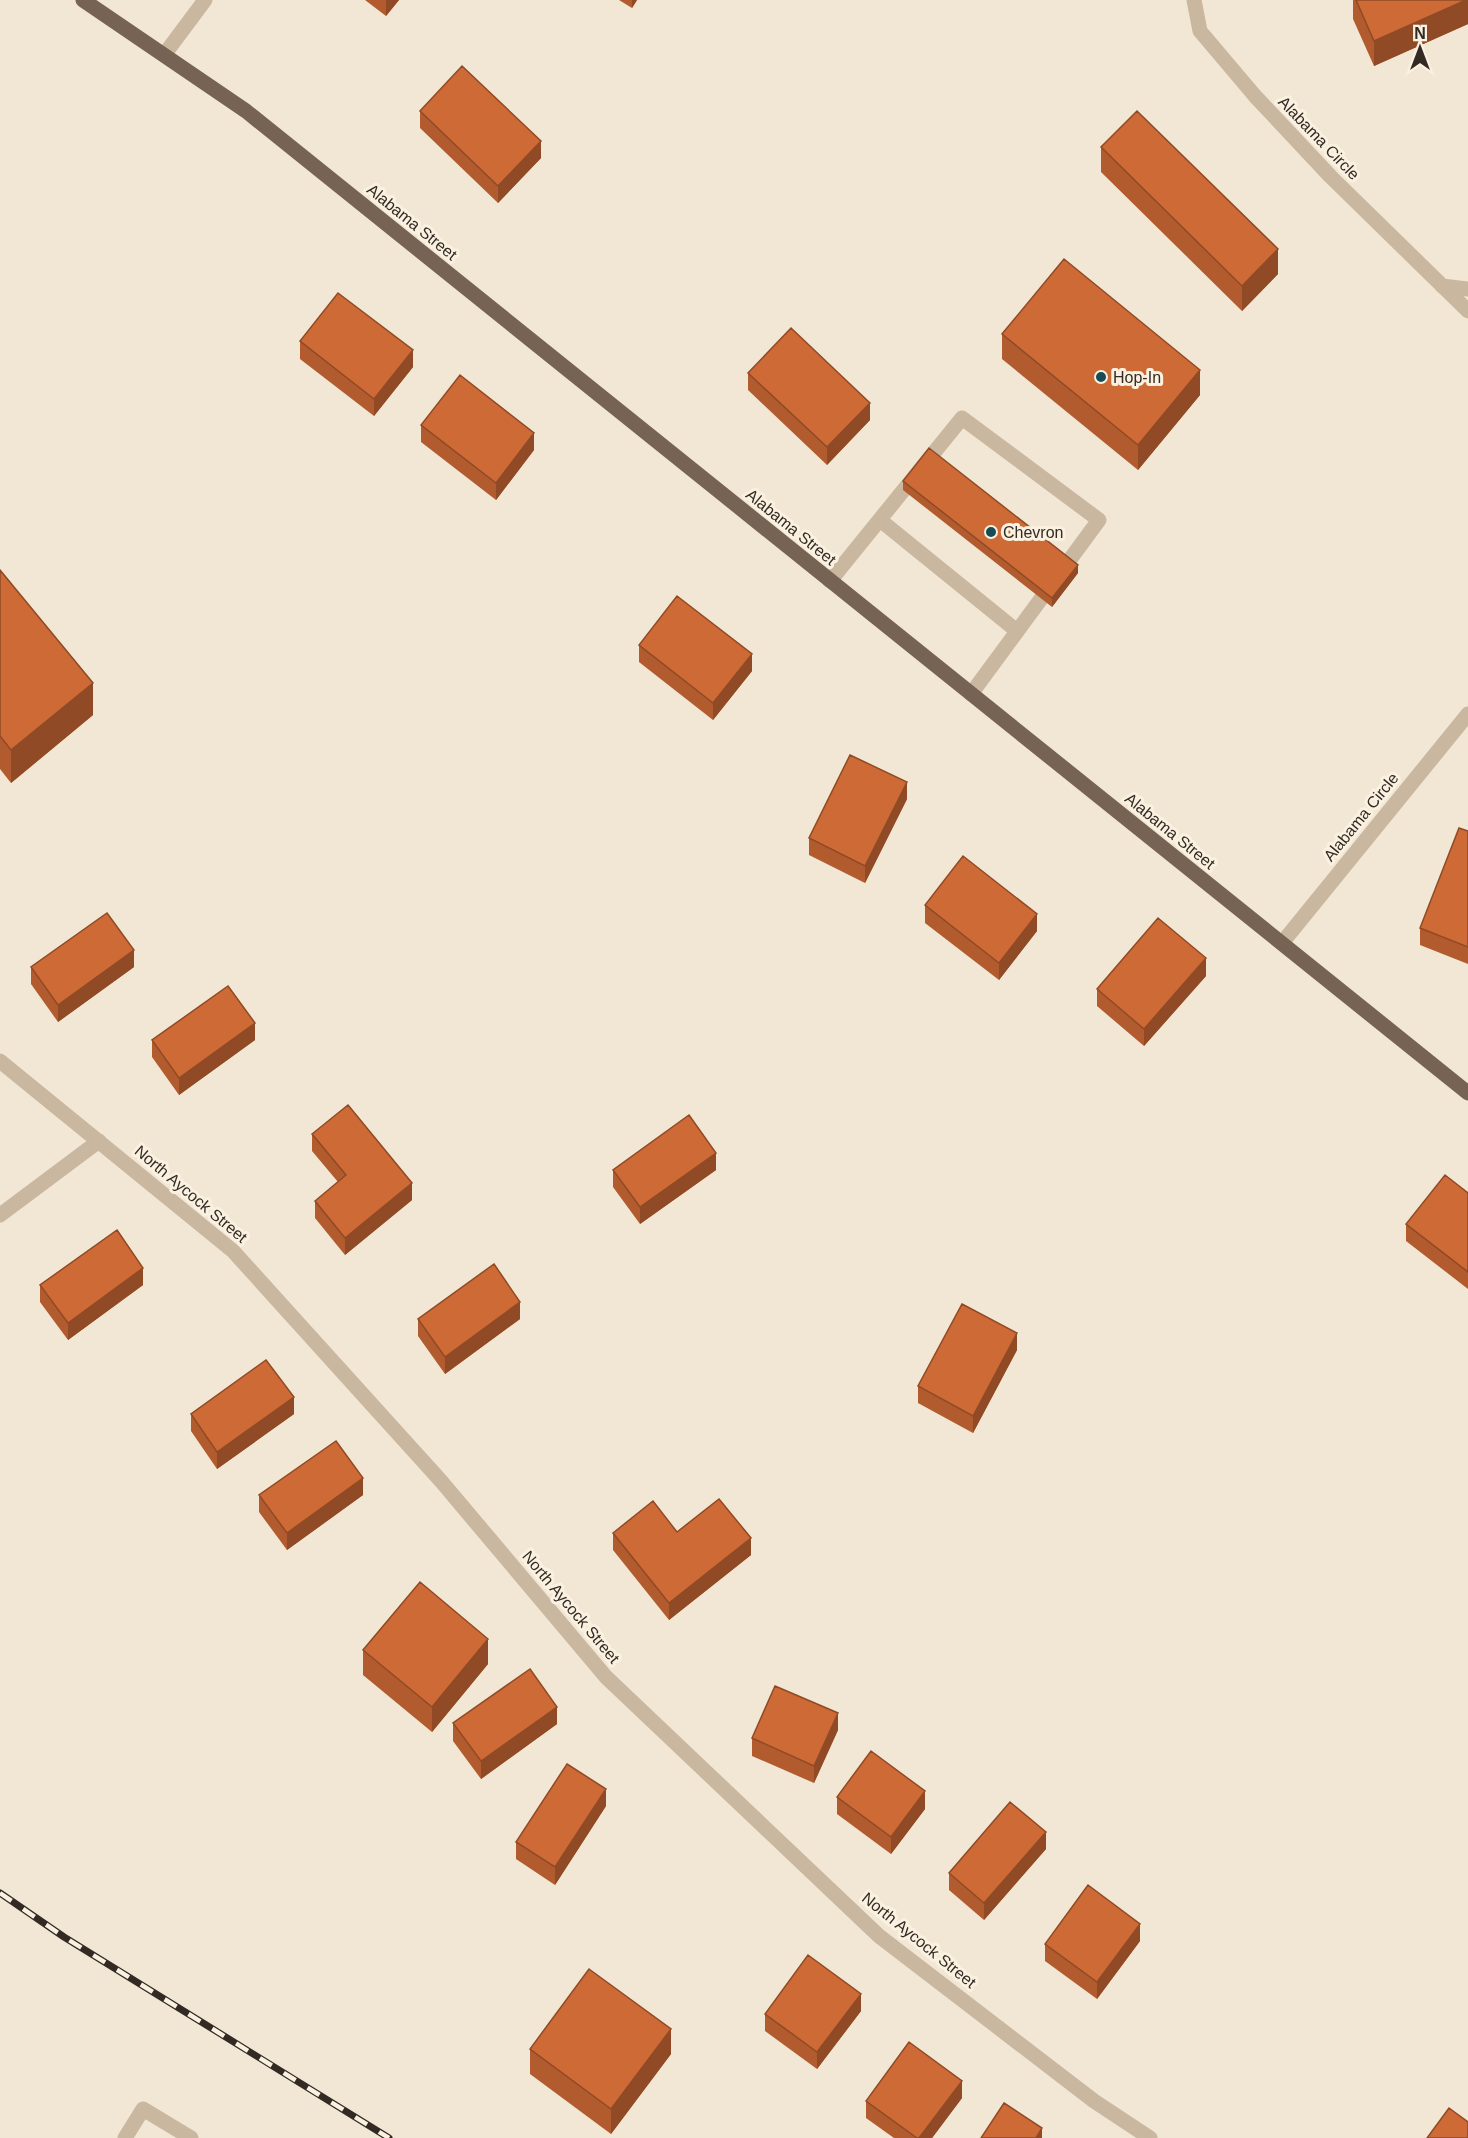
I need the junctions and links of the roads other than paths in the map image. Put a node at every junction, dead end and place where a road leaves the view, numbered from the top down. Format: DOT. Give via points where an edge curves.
graph roads {
  1 [pos="83,0"];
  2 [pos="205,0"];
  3 [pos="1194,0"];
  4 [pos="164,55"];
  5 [pos="1442,286"];
  6 [pos="1468,289"];
  7 [pos="1468,311"];
  8 [pos="880,520"];
  9 [pos="830,581"];
  10 [pos="1017,631"];
  11 [pos="971,694"];
  12 [pos="1468,714"];
  13 [pos="1282,943"];
  14 [pos="0,1061"];
  15 [pos="1468,1093"];
  16 [pos="99,1141"];
  17 [pos="0,1215"];
  18 [pos="125,2138"];
  19 [pos="191,2138"];
  20 [pos="1150,2138"];
  1 -- 4 [label="main road, Alabama Street"];
  2 -- 4 [label="street"];
  3 -- 5 [label="street, Alabama Circle" via="1200,31 1255,96"];
  4 -- 9 [label="main road, Alabama Street" via="246,111"];
  5 -- 6 [label="street"];
  5 -- 7 [label="street, Alabama Circle"];
  8 -- 9 [label="street"];
  8 -- 10 [label="street"];
  8 -- 10 [label="street" via="962,418 1099,520"];
  9 -- 11 [label="main road, Alabama Street"];
  10 -- 11 [label="street"];
  11 -- 13 [label="main road, Alabama Street"];
  12 -- 13 [label="street, Alabama Circle"];
  13 -- 15 [label="main road, Alabama Street"];
  14 -- 16 [label="street, North Aycock Street"];
  16 -- 17 [label="street"];
  16 -- 20 [label="street, North Aycock Street" via="233,1251 441,1481 606,1677 879,1936 1094,2101"];
  18 -- 19 [label="street" via="143,2109"];
}
